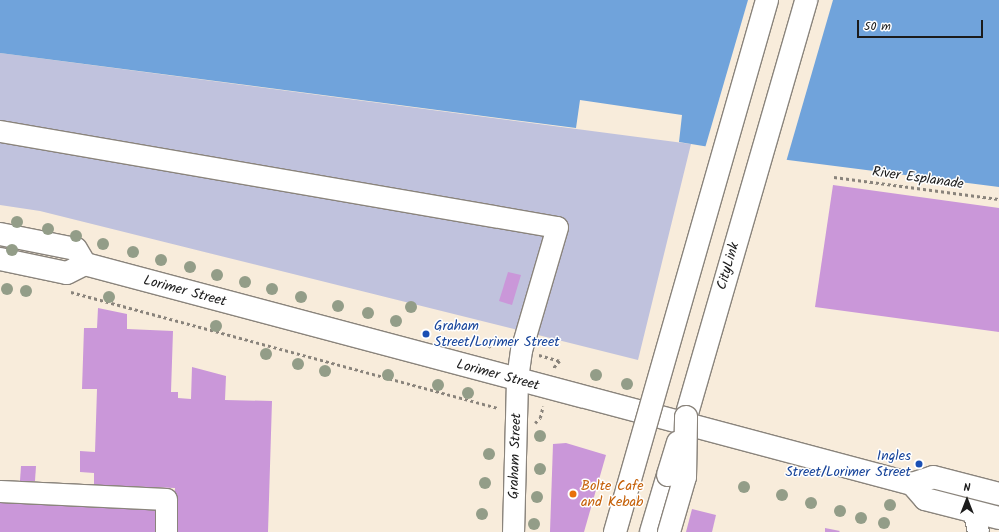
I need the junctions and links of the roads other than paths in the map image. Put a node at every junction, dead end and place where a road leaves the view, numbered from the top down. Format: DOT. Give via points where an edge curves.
graph roads {
  1 [pos="767,0"];
  2 [pos="806,0"];
  3 [pos="0,131"];
  4 [pos="0,234"];
  5 [pos="0,259"];
  6 [pos="85,264"];
  7 [pos="517,380"];
  8 [pos="686,417"];
  9 [pos="912,484"];
  10 [pos="0,492"];
  11 [pos="999,494"];
  12 [pos="999,518"];
  13 [pos="976,522"];
  14 [pos="166,532"];
  15 [pos="513,532"];
  16 [pos="615,532"];
  17 [pos="651,532"];
  18 [pos="669,532"];
  1 -- 16 [label="main road, bridge"];
  2 -- 8 [label="main road, CityLink"];
  3 -- 7 [label="street, Graham Street" via="557,227 521,350"];
  4 -- 6 [label="main road" via="76,249"];
  5 -- 6 [label="main road" via="67,273"];
  6 -- 7 [label="main road, Lorimer Street"];
  7 -- 9 [label="main road, Lorimer Street"];
  7 -- 15 [label="street, Graham Street"];
  8 -- 17 [label="main road, CityLink, bridge"];
  8 -- 18 [label="main road, bridge" via="685,477"];
  9 -- 11 [label="main road" via="933,477"];
  9 -- 13 [label="main road" via="925,499"];
  10 -- 14 [label="street" via="166,499"];
  12 -- 13 [label="main road"];
}
